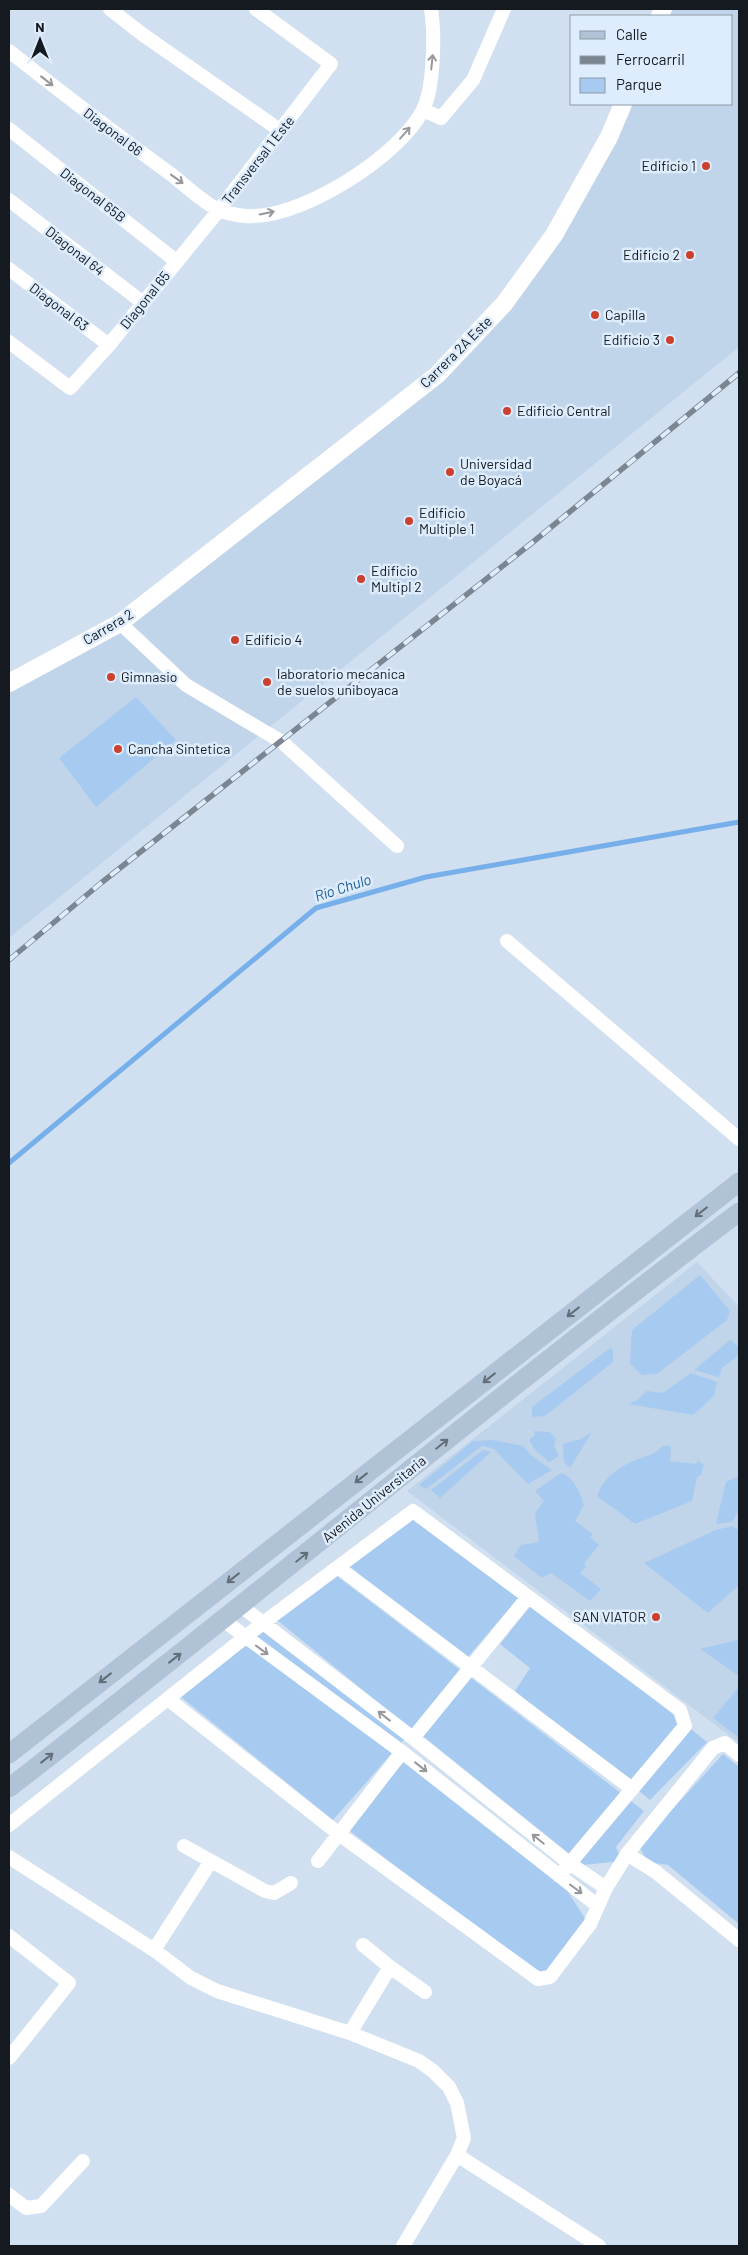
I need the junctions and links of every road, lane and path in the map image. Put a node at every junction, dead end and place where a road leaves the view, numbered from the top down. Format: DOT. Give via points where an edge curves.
graph roads {
  1 [pos="110,9"];
  2 [pos="256,9"];
  3 [pos="431,9"];
  4 [pos="504,9"];
  5 [pos="9,51"];
  6 [pos="623,105"];
  7 [pos="423,110"];
  8 [pos="9,129"];
  9 [pos="281,131"];
  10 [pos="9,200"];
  11 [pos="219,210"];
  12 [pos="176,261"];
  13 [pos="9,269"];
  14 [pos="142,302"];
  15 [pos="9,342"];
  16 [pos="109,345"];
  17 [pos="200,560"];
  18 [pos="120,623"];
  19 [pos="9,683"];
  20 [pos="397,846"];
  21 [pos="507,941"];
  22 [pos="739,1139"];
  23 [pos="739,1182"];
  24 [pos="739,1212"];
  25 [pos="338,1567"];
  26 [pos="528,1597"];
  27 [pos="241,1606"];
  28 [pos="223,1620"];
  29 [pos="263,1623"];
  30 [pos="245,1637"];
  31 [pos="470,1668"];
  32 [pos="168,1699"];
  33 [pos="413,1738"];
  34 [pos="402,1752"];
  35 [pos="9,1754"];
  36 [pos="739,1754"];
  37 [pos="9,1788"];
  38 [pos="631,1788"];
  39 [pos="9,1825"];
  40 [pos="339,1834"];
  41 [pos="184,1846"];
  42 [pos="627,1854"];
  43 [pos="9,1857"];
  44 [pos="212,1861"];
  45 [pos="318,1861"];
  46 [pos="569,1863"];
  47 [pos="559,1876"];
  48 [pos="290,1883"];
  49 [pos="606,1888"];
  50 [pos="598,1906"];
  51 [pos="9,1936"];
  52 [pos="739,1940"];
  53 [pos="363,1944"];
  54 [pos="154,1950"];
  55 [pos="390,1967"];
  56 [pos="425,1992"];
  57 [pos="350,2033"];
  58 [pos="9,2058"];
  59 [pos="457,2155"];
  60 [pos="83,2161"];
  61 [pos="9,2195"];
  62 [pos="403,2246"];
  63 [pos="599,2246"];
  1 -- 9 [label="street"];
  2 -- 9 [label="street, Transversal 1 Este" via="331,64"];
  7 -- 3 [label="street, one-way" via="433,53"];
  4 -- 7 [label="street" via="473,80 441,118"];
  5 -- 11 [label="street, Diagonal 66, one-way"];
  6 -- 17 [label="street, Carrera 2A Este" via="609,137 554,235 504,304 437,375"];
  11 -- 7 [label="street, Transversal 1 Este, one-way" via="254,216 318,198 377,161 404,135"];
  8 -- 12 [label="street, Diagonal 65B"];
  9 -- 11 [label="street, Transversal 1 Este"];
  10 -- 14 [label="street, Diagonal 64"];
  11 -- 12 [label="street, Diagonal 65"];
  12 -- 14 [label="street, Diagonal 65"];
  13 -- 16 [label="street, Diagonal 63"];
  14 -- 16 [label="street, Diagonal 65"];
  15 -- 16 [label="street, Diagonal 65" via="70,388"];
  17 -- 18 [label="street, Carrera 2"];
  18 -- 19 [label="street, Carrera 2"];
  18 -- 20 [label="street" via="186,685 282,742"];
  21 -- 22 [label="street"];
  23 -- 35 [label="main road, Avenida Universitaria, one-way"];
  27 -- 24 [label="main road, Avenida Universitaria, one-way" via="534,1370"];
  25 -- 26 [label="street" via="414,1511"];
  25 -- 29 [label="street"];
  25 -- 31 [label="street"];
  26 -- 31 [label="street"];
  26 -- 38 [label="street" via="680,1710 685,1726"];
  27 -- 28 [label="main road, Avenida Universitaria"];
  27 -- 29 [label="street"];
  28 -- 30 [label="street"];
  37 -- 28 [label="main road, Avenida Universitaria, one-way"];
  29 -- 30 [label="street"];
  33 -- 29 [label="street, one-way"];
  30 -- 32 [label="street"];
  30 -- 34 [label="street, one-way"];
  31 -- 33 [label="street"];
  31 -- 38 [label="street"];
  32 -- 39 [label="street"];
  32 -- 40 [label="street"];
  46 -- 33 [label="street, one-way"];
  34 -- 40 [label="street"];
  34 -- 47 [label="street, one-way"];
  36 -- 42 [label="street" via="725,1743 713,1748"];
  38 -- 46 [label="street"];
  40 -- 45 [label="street"];
  40 -- 50 [label="street" via="538,1979 550,1977 590,1924"];
  41 -- 44 [label="street"];
  42 -- 49 [label="street"];
  42 -- 52 [label="street" via="656,1872"];
  43 -- 54 [label="street"];
  44 -- 48 [label="street" via="265,1891 274,1892"];
  44 -- 54 [label="street"];
  46 -- 47 [label="street"];
  46 -- 49 [label="street"];
  47 -- 50 [label="street, one-way"];
  49 -- 50 [label="street"];
  51 -- 58 [label="street" via="69,1983"];
  53 -- 55 [label="street"];
  54 -- 57 [label="street" via="192,1978 217,1991"];
  55 -- 56 [label="street"];
  55 -- 57 [label="street"];
  57 -- 59 [label="street" via="419,2061 449,2087 457,2103 464,2138"];
  59 -- 62 [label="street"];
  59 -- 63 [label="street"];
  60 -- 61 [label="street" via="41,2206 26,2208"];
}
